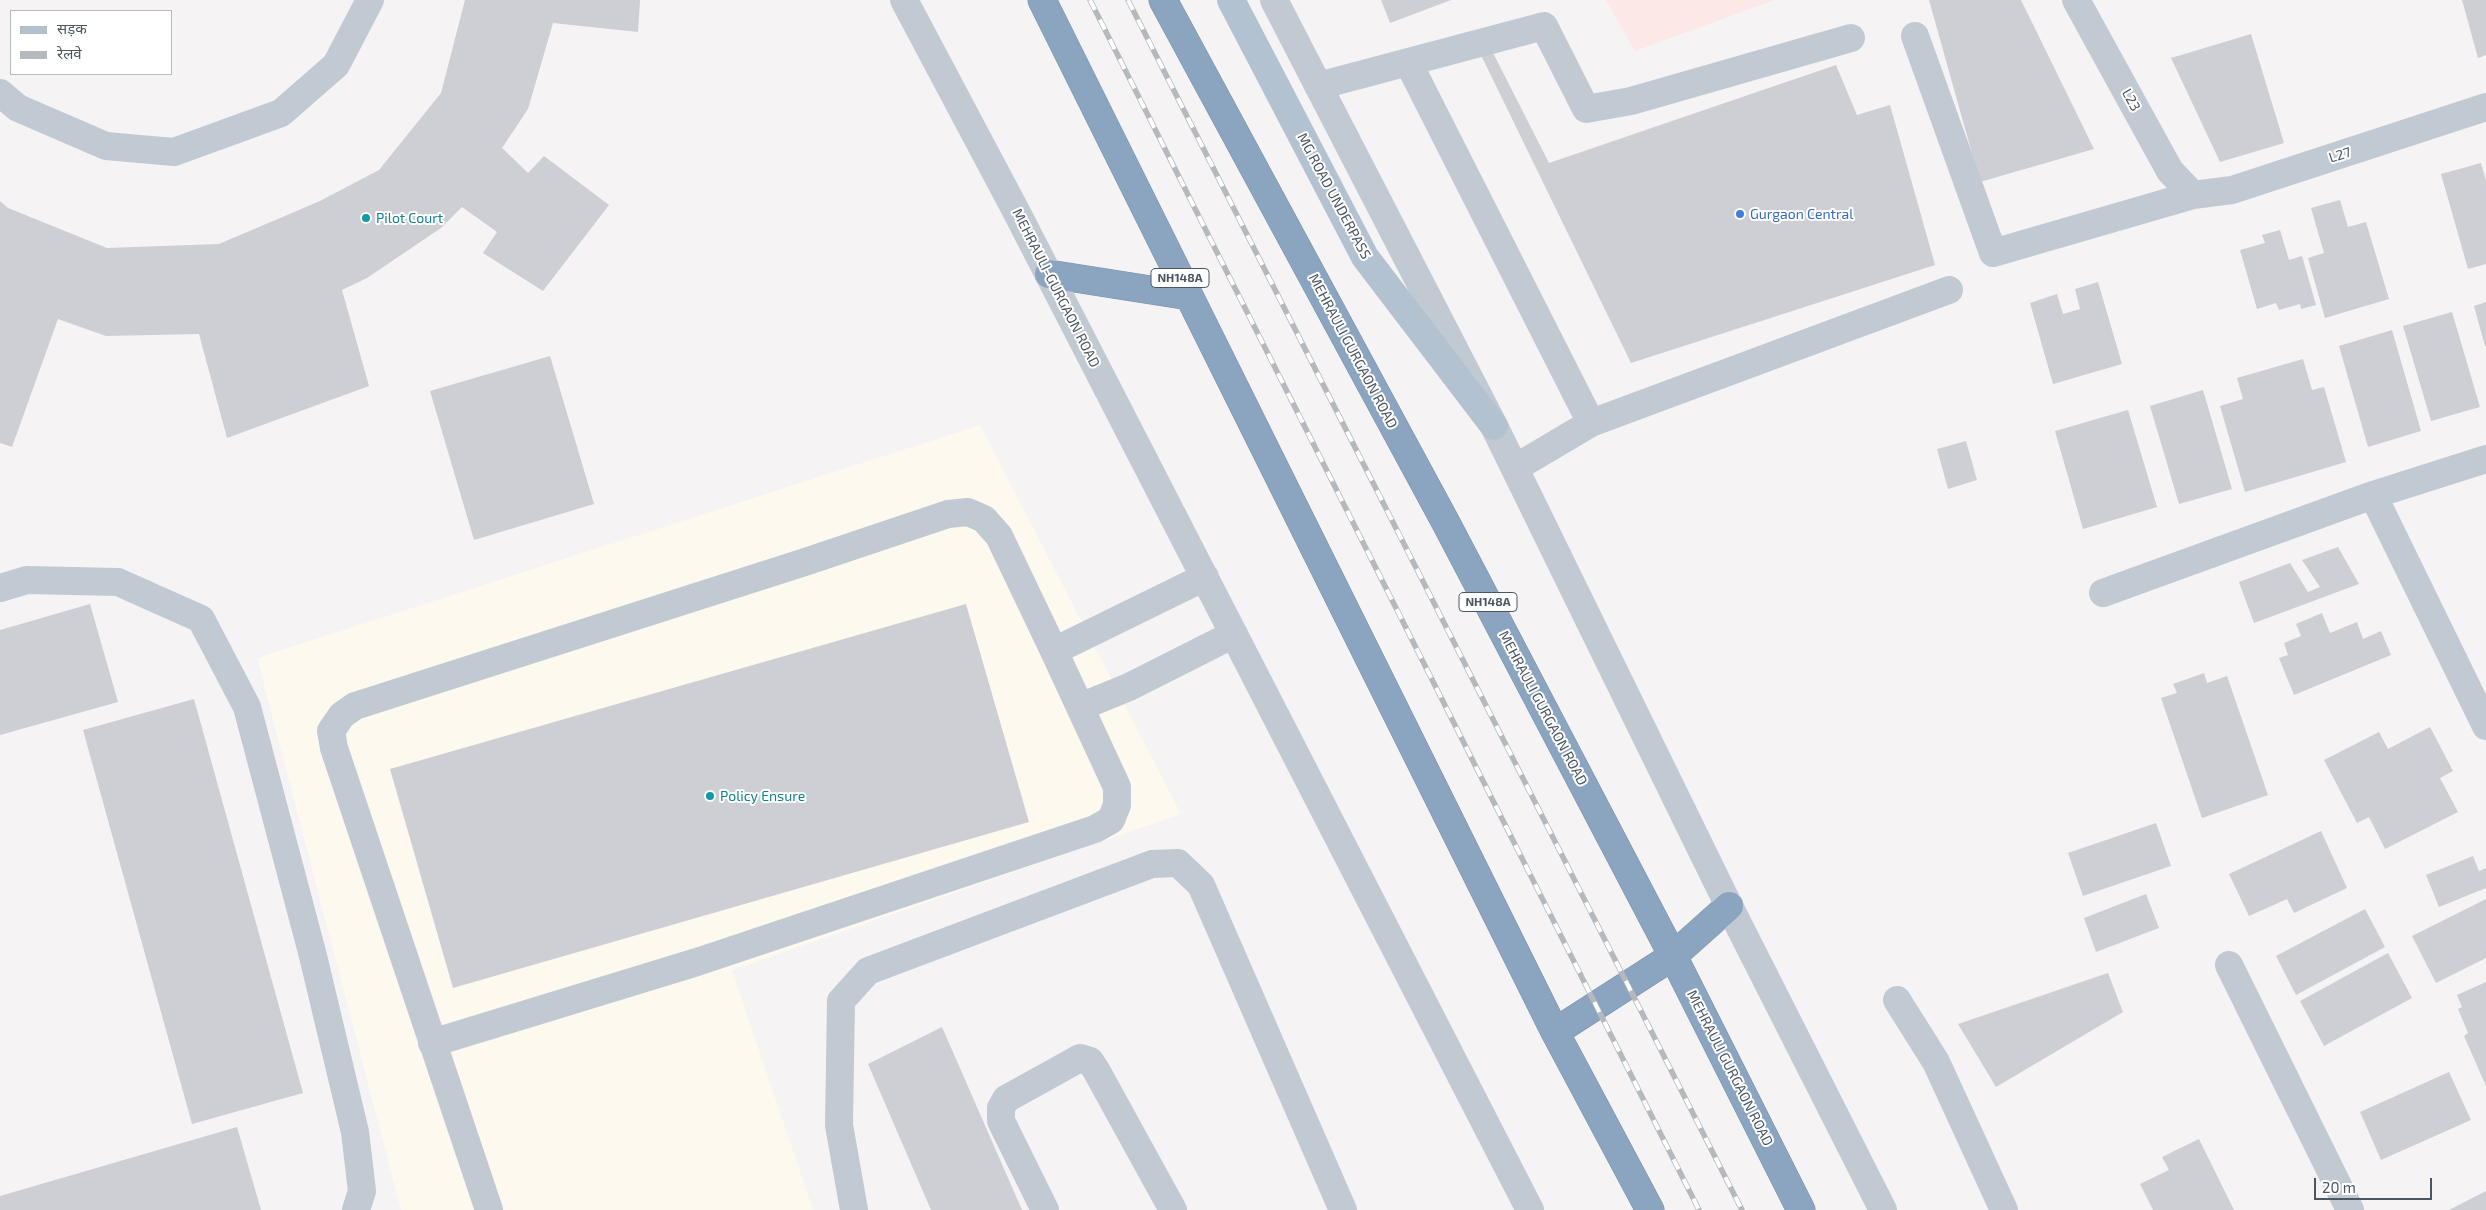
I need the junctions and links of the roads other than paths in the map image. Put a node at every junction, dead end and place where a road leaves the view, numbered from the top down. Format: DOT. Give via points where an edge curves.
graph roads {
  1 [pos="370,0"];
  2 [pos="904,0"];
  3 [pos="1042,0"];
  4 [pos="1163,0"];
  5 [pos="1231,0"];
  6 [pos="1274,0"];
  7 [pos="2076,0"];
  8 [pos="1914,36"];
  9 [pos="1851,38"];
  10 [pos="1408,62"];
  11 [pos="1318,86"];
  12 [pos="0,93"];
  13 [pos="2486,107"];
  14 [pos="2193,195"];
  15 [pos="1049,274"];
  16 [pos="1949,290"];
  17 [pos="1189,296"];
  18 [pos="1591,423"];
  19 [pos="1494,426"];
  20 [pos="2486,459"];
  21 [pos="1515,468"];
  22 [pos="2373,495"];
  23 [pos="1205,577"];
  24 [pos="0,588"];
  25 [pos="2103,593"];
  26 [pos="1234,634"];
  27 [pos="1054,651"];
  28 [pos="1080,707"];
  29 [pos="2486,726"];
  30 [pos="1729,906"];
  31 [pos="1673,956"];
  32 [pos="2229,964"];
  33 [pos="1898,1000"];
  34 [pos="1556,1032"];
  35 [pos="432,1043"];
  36 [pos="1521,1208"];
  37 [pos="356,1210"];
  38 [pos="489,1210"];
  39 [pos="854,1210"];
  40 [pos="1045,1210"];
  41 [pos="1173,1210"];
  42 [pos="1342,1210"];
  43 [pos="1650,1210"];
  44 [pos="1801,1210"];
  45 [pos="1883,1210"];
  46 [pos="2004,1210"];
  47 [pos="2350,1210"];
  1 -- 12 [label="street" via="336,65 281,113 174,152 106,146 18,108"];
  2 -- 15 [label="street, MEHRAULI-GURGAON ROAD"];
  3 -- 17 [label="highway, NH148A"];
  4 -- 31 [label="highway, MEHRAULI GURGAON ROAD / NH148A" via="1446,523"];
  5 -- 19 [label="main road, MG ROAD UNDERPASS" via="1365,257"];
  6 -- 11 [label="street"];
  7 -- 14 [label="street, L23" via="2170,171"];
  8 -- 14 [label="street, L27" via="1993,253"];
  9 -- 10 [label="street" via="1631,101 1586,110 1544,26"];
  10 -- 11 [label="street"];
  10 -- 18 [label="street"];
  11 -- 19 [label="street"];
  13 -- 14 [label="street, L27" via="2232,190"];
  15 -- 17 [label="highway"];
  15 -- 23 [label="street, MEHRAULI-GURGAON ROAD"];
  16 -- 18 [label="street"];
  17 -- 34 [label="highway, NH148A"];
  18 -- 21 [label="street"];
  19 -- 21 [label="street"];
  20 -- 22 [label="street"];
  21 -- 30 [label="street"];
  22 -- 25 [label="street"];
  22 -- 29 [label="street"];
  23 -- 26 [label="street, MEHRAULI-GURGAON ROAD"];
  23 -- 27 [label="street"];
  24 -- 37 [label="street" via="27,580 118,582 201,619 247,707 308,936 355,1132 362,1192"];
  26 -- 28 [label="street" via="1129,687"];
  26 -- 36 [label="street, MEHRAULI-GURGAON ROAD"];
  27 -- 28 [label="street"];
  27 -- 35 [label="street" via="999,536 984,519 968,512 948,514 355,706 331,731 334,748"];
  28 -- 35 [label="street" via="1117,787 1117,805 1111,820 1095,829 697,962"];
  30 -- 31 [label="highway"];
  30 -- 45 [label="street"];
  31 -- 34 [label="highway"];
  31 -- 44 [label="highway, MEHRAULI GURGAON ROAD / NH148A"];
  32 -- 47 [label="street"];
  33 -- 46 [label="street" via="1936,1062"];
  34 -- 43 [label="highway, NH148A"];
  35 -- 38 [label="street"];
  39 -- 42 [label="street" via="838,1125 841,1001 868,970 1152,864 1178,863 1201,885"];
  40 -- 41 [label="street" via="1001,1121 1001,1108 1006,1099 1080,1058 1090,1061 1096,1070"];
}
